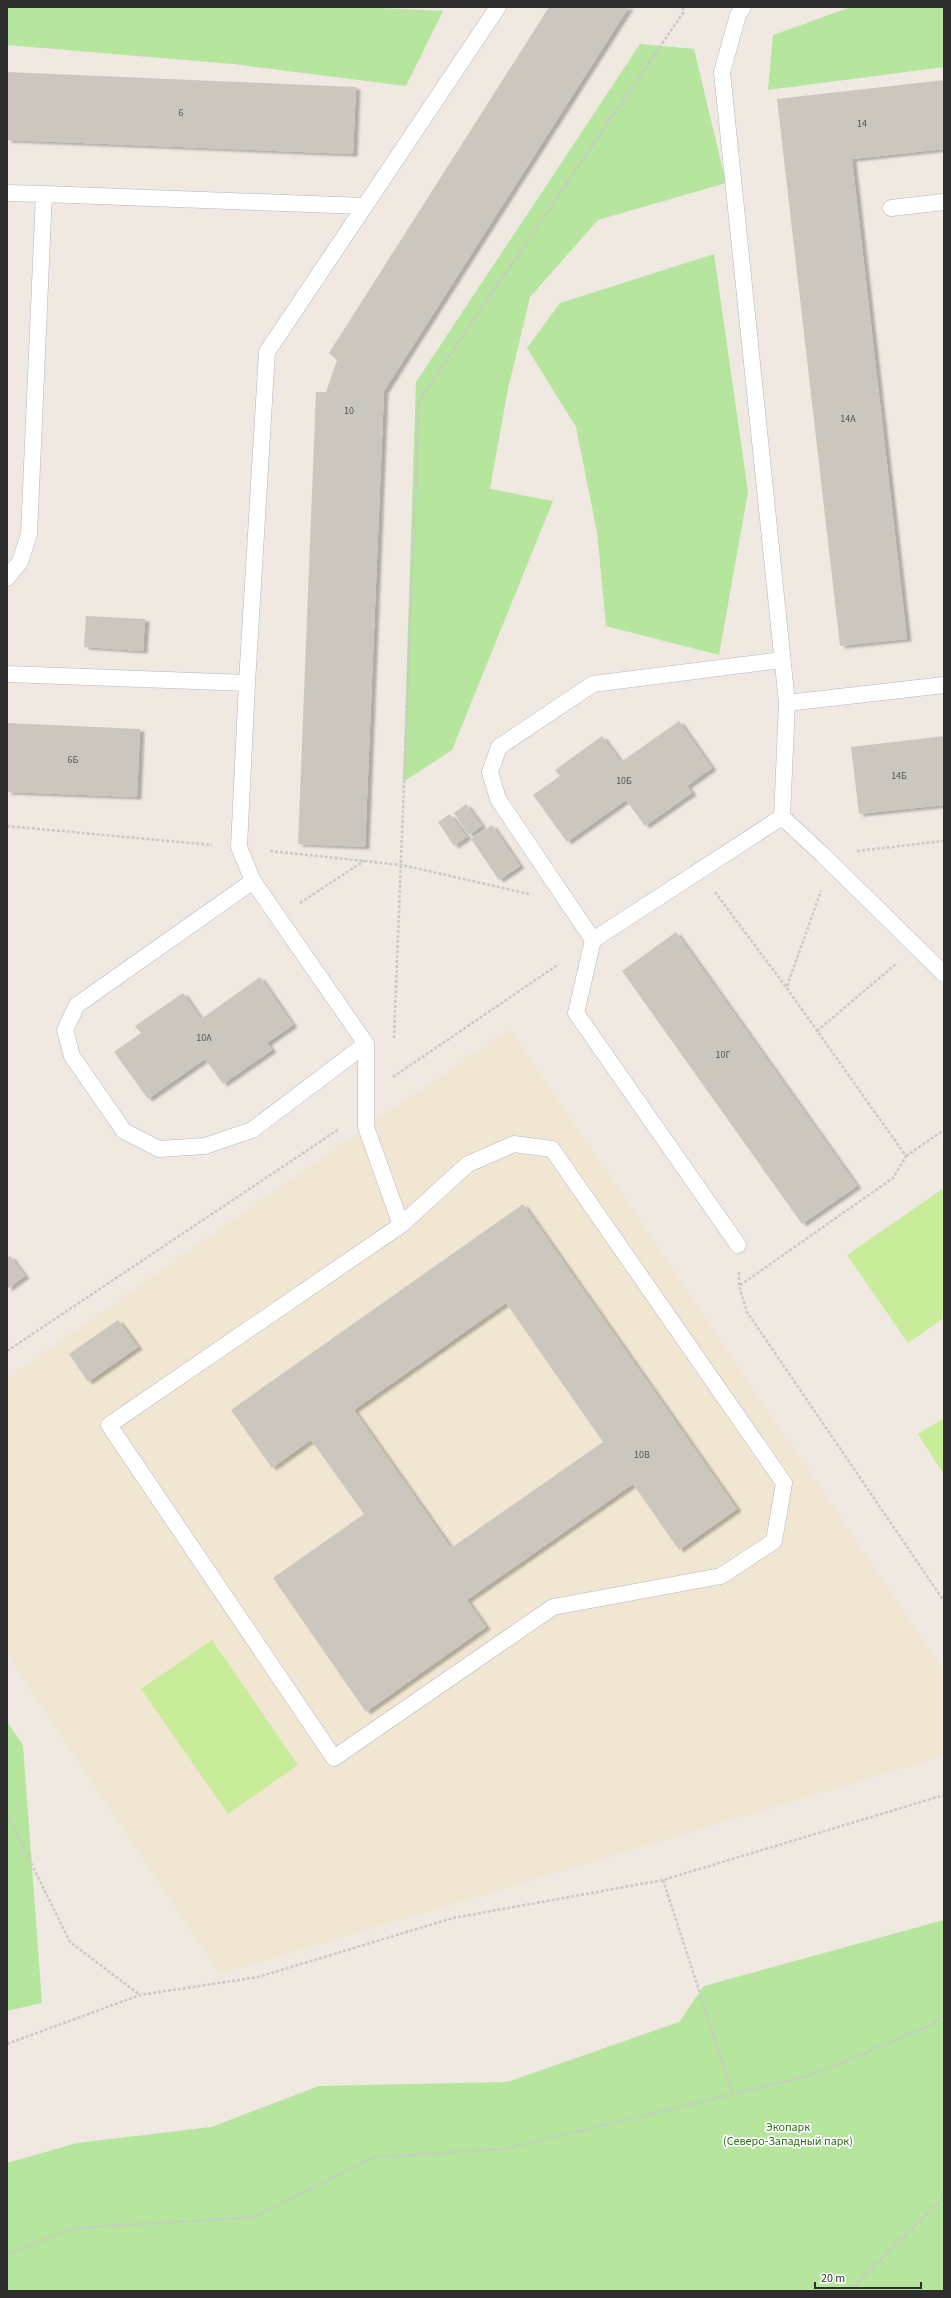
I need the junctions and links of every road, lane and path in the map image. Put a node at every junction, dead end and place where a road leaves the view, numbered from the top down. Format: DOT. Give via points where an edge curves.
graph roads {
  1 [pos="498,7"];
  2 [pos="683,7"];
  3 [pos="743,7"];
  4 [pos="7,193"];
  5 [pos="44,194"];
  6 [pos="944,202"];
  7 [pos="364,206"];
  8 [pos="891,208"];
  9 [pos="7,578"];
  10 [pos="782,660"];
  11 [pos="7,674"];
  12 [pos="247,683"];
  13 [pos="944,685"];
  14 [pos="787,703"];
  15 [pos="782,817"];
  16 [pos="7,826"];
  17 [pos="944,841"];
  18 [pos="239,847"];
  19 [pos="827,859"];
  20 [pos="365,861"];
  21 [pos="402,865"];
  22 [pos="699,870"];
  23 [pos="253,881"];
  24 [pos="568,902"];
  25 [pos="278,917"];
  26 [pos="593,940"];
  27 [pos="916,946"];
  28 [pos="944,974"];
  29 [pos="786,987"];
  30 [pos="817,1031"];
  31 [pos="394,1039"];
  32 [pos="366,1044"];
  33 [pos="392,1070"];
  34 [pos="364,1106"];
  35 [pos="944,1130"];
  36 [pos="906,1156"];
  37 [pos="401,1225"];
  38 [pos="738,1245"];
  39 [pos="739,1286"];
  40 [pos="7,1352"];
  41 [pos="944,1601"];
  42 [pos="944,1795"];
  43 [pos="7,1814"];
  44 [pos="663,1880"];
  45 [pos="140,1995"];
  46 [pos="944,2016"];
  47 [pos="7,2044"];
  48 [pos="733,2094"];
  49 [pos="944,2197"];
  50 [pos="7,2254"];
  51 [pos="854,2291"];
  1 -- 7 [label="lane"];
  2 -- 21 [label="path" via="683,13 419,400"];
  3 -- 10 [label="lane" via="738,15 722,72"];
  4 -- 5 [label="lane"];
  5 -- 7 [label="lane"];
  5 -- 9 [label="lane" via="29,534 20,562"];
  6 -- 8 [label="lane"];
  7 -- 12 [label="lane" via="267,352"];
  10 -- 14 [label="lane"];
  10 -- 24 [label="lane" via="593,684 499,747 490,772 498,799"];
  11 -- 12 [label="lane"];
  12 -- 18 [label="lane"];
  13 -- 14 [label="lane"];
  14 -- 15 [label="lane"];
  15 -- 19 [label="lane"];
  15 -- 22 [label="lane"];
  16 -- 18 [label="path"];
  17 -- 19 [label="path"];
  18 -- 20 [label="path"];
  18 -- 23 [label="lane"];
  19 -- 27 [label="lane"];
  19 -- 29 [label="path"];
  20 -- 21 [label="path"];
  20 -- 25 [label="path"];
  21 -- 24 [label="path"];
  21 -- 31 [label="path"];
  22 -- 26 [label="lane"];
  22 -- 29 [label="path"];
  23 -- 25 [label="lane"];
  23 -- 32 [label="lane" via="77,1005 65,1030 72,1056 124,1131 159,1149 205,1146 252,1130"];
  24 -- 26 [label="lane"];
  25 -- 32 [label="lane"];
  26 -- 33 [label="path" via="392,1078"];
  26 -- 38 [label="lane" via="576,1013"];
  27 -- 28 [label="lane"];
  27 -- 30 [label="path"];
  29 -- 30 [label="path"];
  30 -- 36 [label="path"];
  32 -- 34 [label="lane"];
  34 -- 37 [label="lane" via="366,1127"];
  34 -- 40 [label="path" via="342,1127"];
  35 -- 36 [label="path"];
  36 -- 39 [label="path" via="893,1178"];
  37 -- 37 [label="lane" via="468,1164 514,1144 552,1149 784,1483 774,1541 721,1576 553,1607 334,1758 109,1425"];
  38 -- 39 [label="path"];
  39 -- 41 [label="path" via="747,1312"];
  42 -- 44 [label="path"];
  43 -- 45 [label="path" via="70,1942"];
  44 -- 45 [label="path" via="453,1918 258,1977"];
  44 -- 48 [label="path"];
  45 -- 47 [label="path"];
  46 -- 48 [label="path" via="932,2025 812,2075"];
  48 -- 50 [label="path" via="504,2149 375,2157 254,2217 74,2228"];
  49 -- 51 [label="path" via="857,2283"];
}
